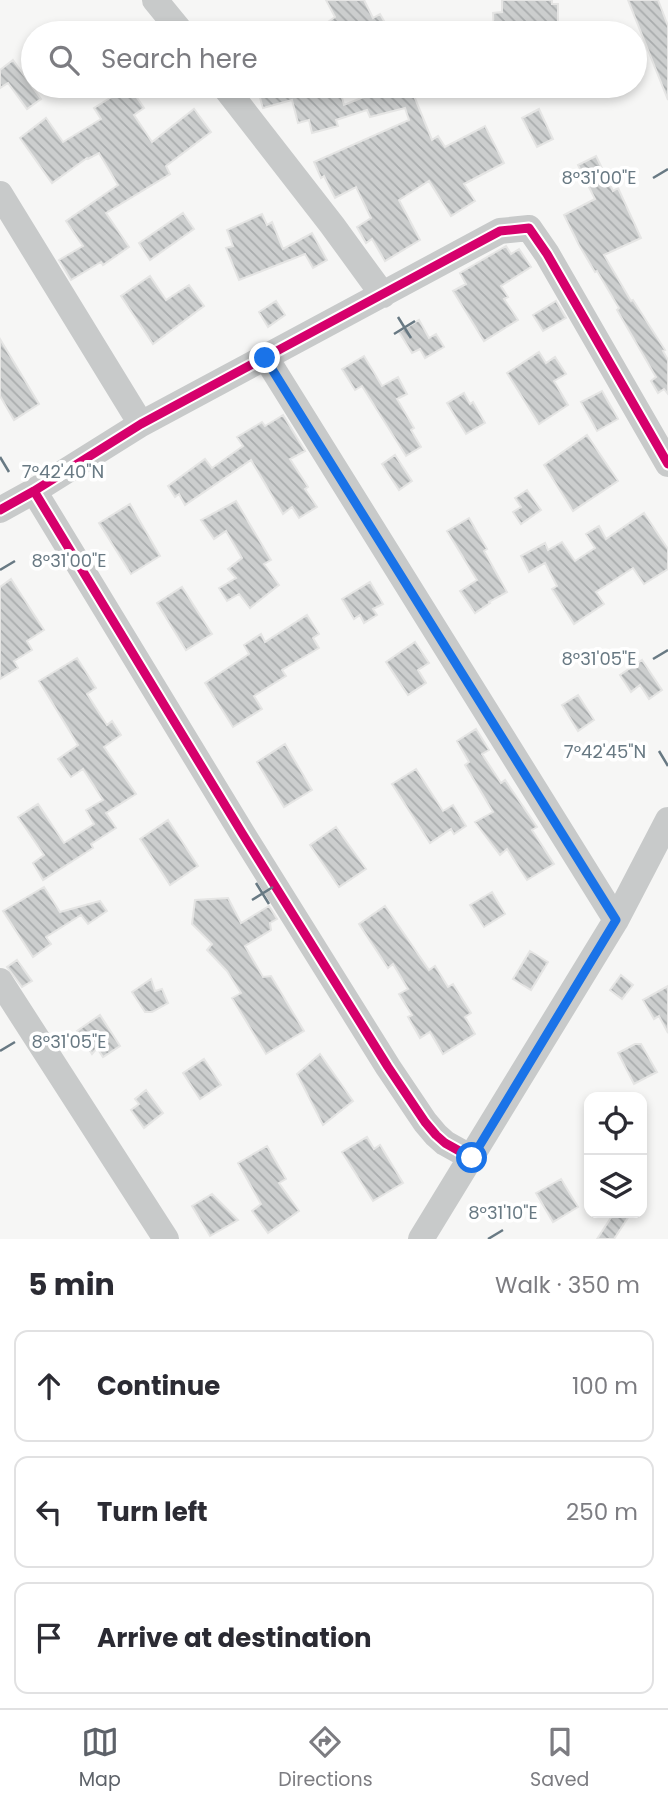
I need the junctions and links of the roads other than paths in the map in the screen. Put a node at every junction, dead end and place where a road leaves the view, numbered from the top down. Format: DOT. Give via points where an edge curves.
graph roads {
  1 [pos="155,0"];
  2 [pos="172,21"];
  3 [pos="233,98"];
  4 [pos="0,194"];
  5 [pos="383,295"];
  6 [pos="265,358"];
  7 [pos="141,424"];
  8 [pos="668,464"];
  9 [pos="34,491"];
  10 [pos="0,510"];
  11 [pos="668,820"];
  12 [pos="616,920"];
  13 [pos="0,981"];
  14 [pos="472,1158"];
  15 [pos="166,1239"];
  16 [pos="421,1239"];
  1 -- 2 [label="street"];
  3 -- 5 [label="street"];
  4 -- 7 [label="street"];
  5 -- 6 [label="street"];
  5 -- 8 [label="street" via="500,231 528,228"];
  6 -- 7 [label="street"];
  6 -- 12 [label="street"];
  7 -- 9 [label="street"];
  9 -- 10 [label="street"];
  9 -- 14 [label="street" via="412,1103 445,1143"];
  11 -- 12 [label="street"];
  12 -- 14 [label="street"];
  13 -- 15 [label="street"];
  14 -- 16 [label="street"];
}
